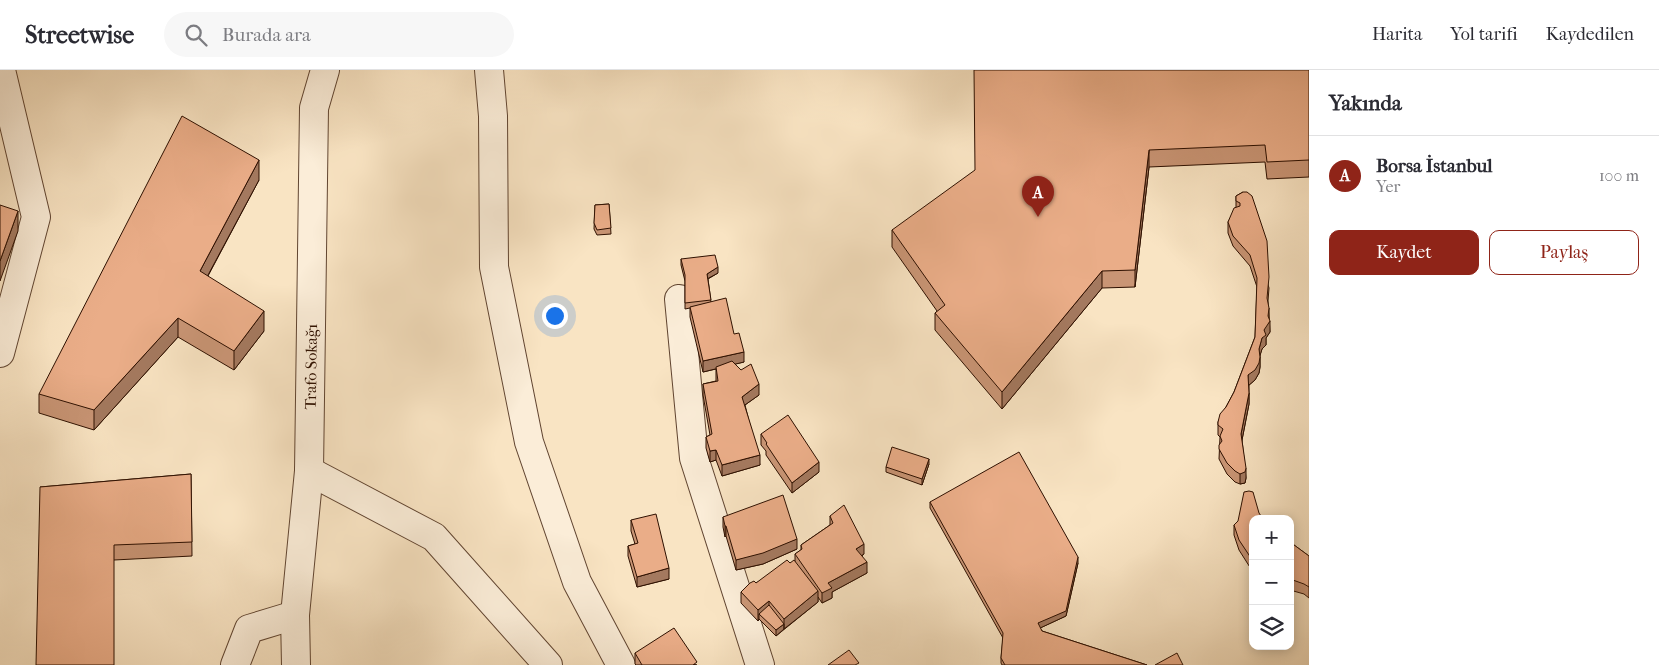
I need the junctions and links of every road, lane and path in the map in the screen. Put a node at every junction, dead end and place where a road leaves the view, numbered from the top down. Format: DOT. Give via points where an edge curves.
graph roads {
  1 [pos="1,70"];
  2 [pos="325,70"];
  3 [pos="489,70"];
  4 [pos="679,299"];
  5 [pos="0,353"];
  6 [pos="309,471"];
  7 [pos="295,615"];
  8 [pos="235,665"];
  9 [pos="296,665"];
  10 [pos="548,665"];
  11 [pos="621,665"];
  12 [pos="760,665"];
  1 -- 5 [label="street" via="36,217"];
  2 -- 6 [label="street, Trafo Sokağı" via="314,108"];
  3 -- 11 [label="street" via="493,116 494,267 529,442 577,582"];
  4 -- 12 [label="street" via="694,458"];
  6 -- 7 [label="street, Trafo Sokağı"];
  6 -- 10 [label="street" via="434,537"];
  7 -- 8 [label="street" via="249,629"];
  7 -- 9 [label="street, Trafo Sokağı"];
}
